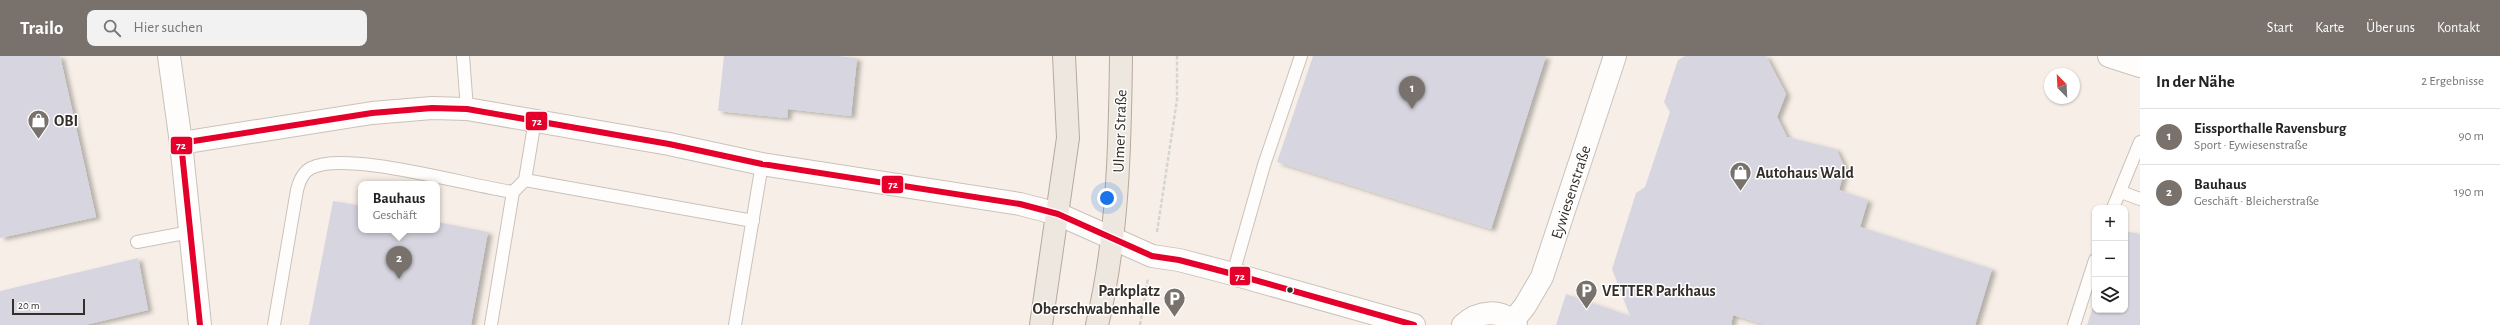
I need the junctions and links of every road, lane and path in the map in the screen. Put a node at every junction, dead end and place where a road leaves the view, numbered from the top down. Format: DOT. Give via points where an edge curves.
graph roads {
  1 [pos="169,56"];
  2 [pos="463,56"];
  3 [pos="1064,56"];
  4 [pos="1121,56"];
  5 [pos="1177,56"];
  6 [pos="1301,56"];
  7 [pos="1615,56"];
  8 [pos="2109,56"];
  9 [pos="2140,66"];
  10 [pos="467,109"];
  11 [pos="535,120"];
  12 [pos="2140,142"];
  13 [pos="181,143"];
  14 [pos="762,164"];
  15 [pos="525,180"];
  16 [pos="512,192"];
  17 [pos="2121,192"];
  18 [pos="2140,199"];
  19 [pos="2114,205"];
  20 [pos="1058,214"];
  21 [pos="753,221"];
  22 [pos="190,232"];
  23 [pos="1113,239"];
  24 [pos="138,242"];
  25 [pos="1152,256"];
  26 [pos="2092,269"];
  27 [pos="1233,274"];
  28 [pos="1515,323"];
  29 [pos="200,325"];
  30 [pos="274,325"];
  31 [pos="491,325"];
  32 [pos="736,325"];
  33 [pos="1040,325"];
  34 [pos="1096,325"];
  35 [pos="1140,325"];
  36 [pos="1414,325"];
  37 [pos="1463,325"];
  38 [pos="2074,325"];
  1 -- 13 [label="street"];
  2 -- 10 [label="lane"];
  3 -- 20 [label="main road" via="1068,138"];
  4 -- 23 [label="main road, Ulmer Straße" via="1120,143"];
  5 -- 25 [label="path" via="1177,100"];
  6 -- 27 [label="lane" via="1264,165"];
  7 -- 28 [label="street, Eywiesenstraße" via="1542,277"];
  8 -- 9 [label="street"];
  10 -- 11 [label="street"];
  10 -- 13 [label="street" via="432,108 372,113"];
  11 -- 14 [label="street"];
  11 -- 15 [label="lane"];
  12 -- 17 [label="lane"];
  13 -- 22 [label="street"];
  14 -- 20 [label="street" via="1012,203"];
  14 -- 21 [label="lane"];
  15 -- 16 [label="lane"];
  15 -- 21 [label="lane"];
  16 -- 30 [label="lane" via="382,167 339,162 310,168 300,179 297,190"];
  16 -- 31 [label="lane"];
  17 -- 18 [label="lane"];
  17 -- 19 [label="lane"];
  20 -- 23 [label="street"];
  20 -- 33 [label="main road"];
  21 -- 32 [label="lane"];
  22 -- 24 [label="lane"];
  22 -- 29 [label="street"];
  23 -- 25 [label="street"];
  23 -- 34 [label="main road, Ulmer Straße"];
  25 -- 27 [label="street"];
  25 -- 35 [label="path"];
  26 -- 38 [label="lane"];
  27 -- 36 [label="street"];
  28 -- 37 [label="street, Eywiesenstraße" via="1503,315 1492,313 1480,314"];
}
